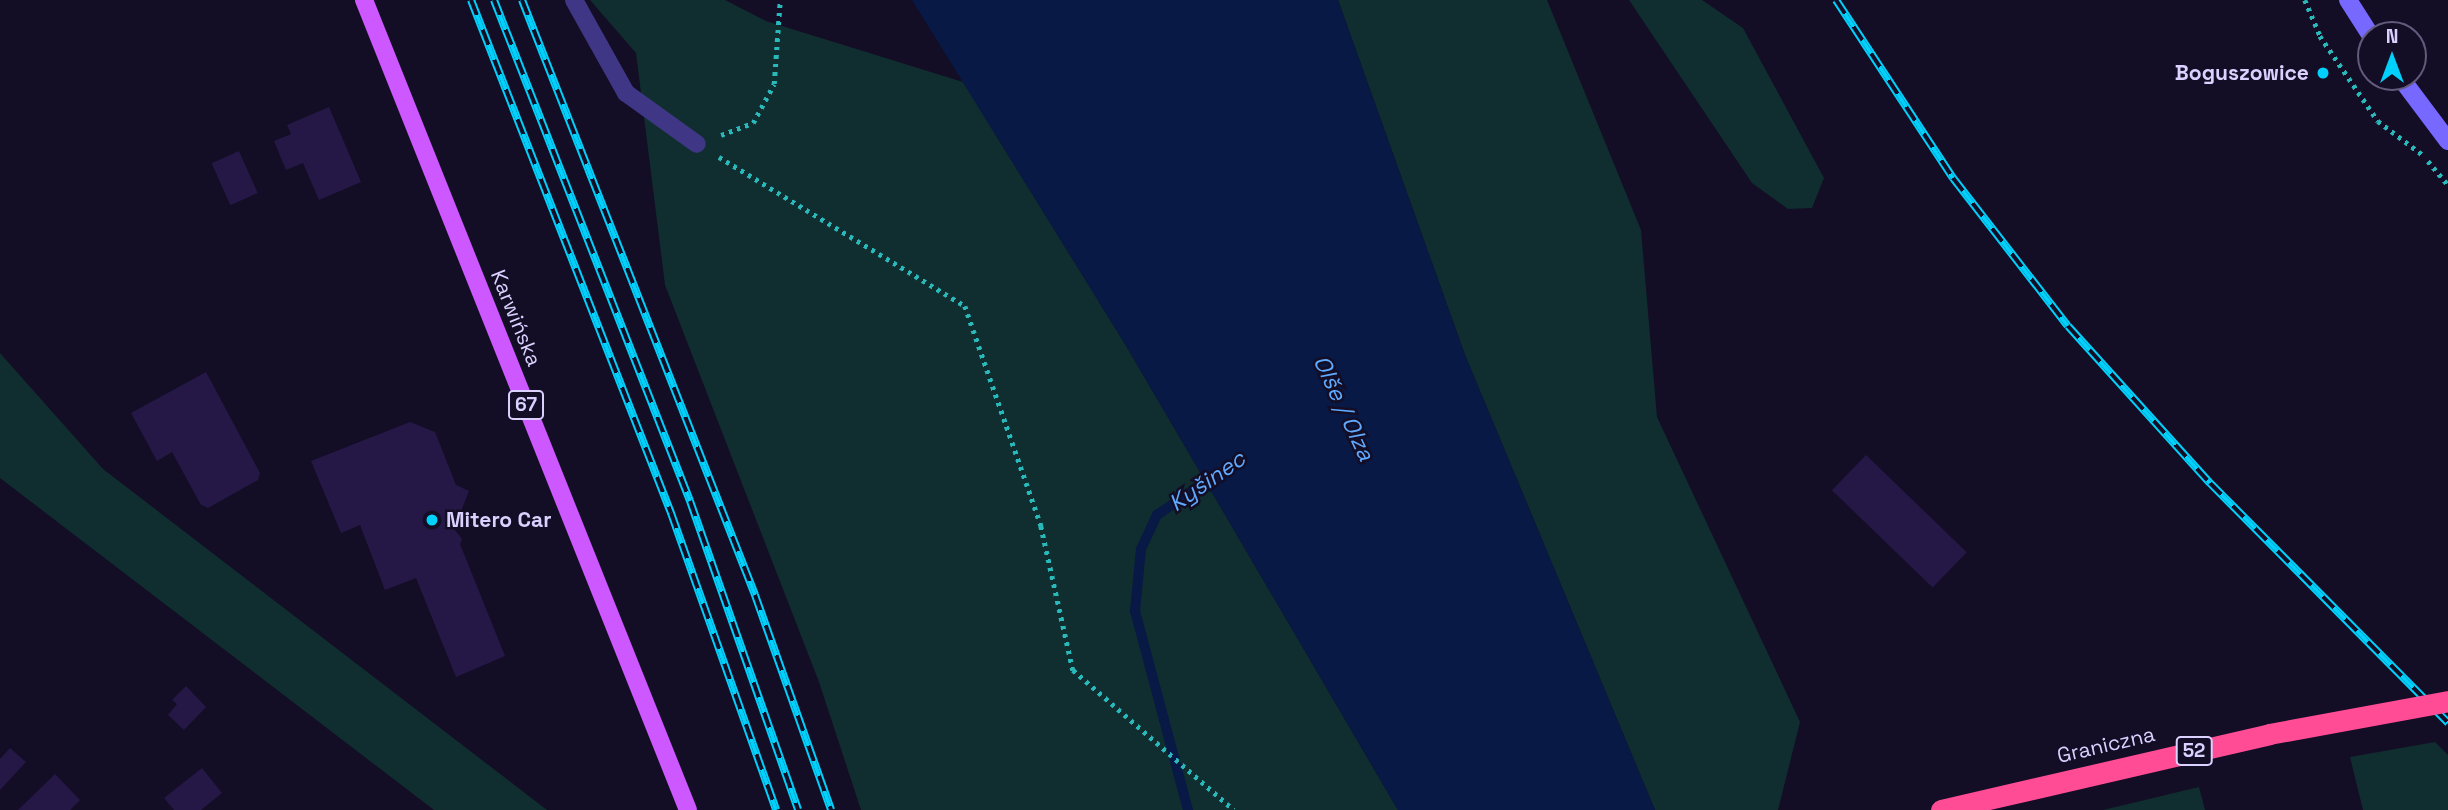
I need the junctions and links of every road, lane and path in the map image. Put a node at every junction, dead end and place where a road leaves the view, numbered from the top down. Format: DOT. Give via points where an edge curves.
graph roads {
  1 [pos="364,0"];
  2 [pos="574,0"];
  3 [pos="780,0"];
  4 [pos="2305,0"];
  5 [pos="2348,0"];
  6 [pos="2361,21"];
  7 [pos="2410,91"];
  8 [pos="2448,141"];
  9 [pos="697,144"];
  10 [pos="2448,185"];
  11 [pos="2448,701"];
  12 [pos="688,810"];
  13 [pos="1234,810"];
  14 [pos="1941,810"];
  1 -- 12 [label="main road, Karwińska / 67"];
  2 -- 9 [label="lane" via="626,93"];
  3 -- 9 [label="path" via="774,84 753,123"];
  4 -- 10 [label="path" via="2320,36 2378,121 2422,153"];
  5 -- 6 [label="street"];
  7 -- 8 [label="street"];
  9 -- 13 [label="path" via="965,306 1041,526 1073,670"];
  11 -- 14 [label="highway, Graniczna / 52, bridge" via="2269,734"];
}
